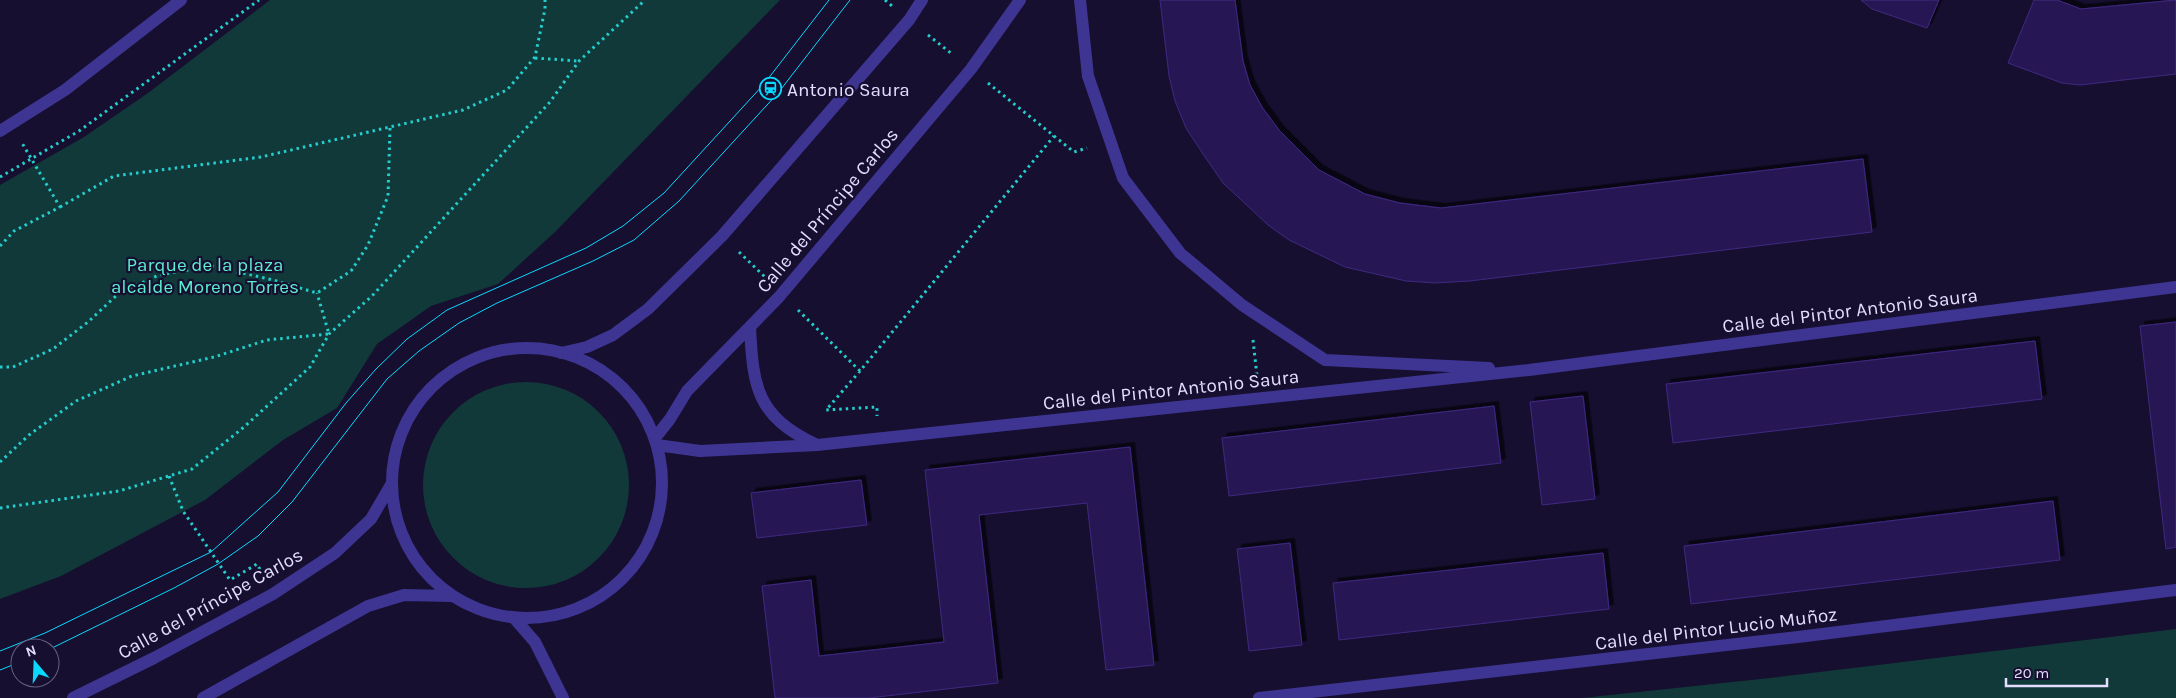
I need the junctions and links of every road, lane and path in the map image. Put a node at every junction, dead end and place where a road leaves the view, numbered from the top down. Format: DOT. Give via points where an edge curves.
graph roads {
  1 [pos="181,0"];
  2 [pos="259,0"];
  3 [pos="545,0"];
  4 [pos="645,0"];
  5 [pos="885,0"];
  6 [pos="922,0"];
  7 [pos="1020,0"];
  8 [pos="1080,0"];
  9 [pos="909,20"];
  10 [pos="534,58"];
  11 [pos="579,60"];
  12 [pos="971,69"];
  13 [pos="6,128"];
  14 [pos="390,128"];
  15 [pos="1054,136"];
  16 [pos="1110,139"];
  17 [pos="31,159"];
  18 [pos="0,177"];
  19 [pos="60,207"];
  20 [pos="722,236"];
  21 [pos="0,246"];
  22 [pos="2176,287"];
  23 [pos="317,293"];
  24 [pos="782,294"];
  25 [pos="1249,310"];
  26 [pos="750,327"];
  27 [pos="329,334"];
  28 [pos="561,353"];
  29 [pos="0,367"];
  30 [pos="1529,370"];
  31 [pos="860,371"];
  32 [pos="1260,398"];
  33 [pos="875,438"];
  34 [pos="656,441"];
  35 [pos="817,445"];
  36 [pos="0,462"];
  37 [pos="169,476"];
  38 [pos="392,483"];
  39 [pos="0,508"];
  40 [pos="2176,590"];
  41 [pos="273,594"];
  42 [pos="452,596"];
  43 [pos="514,618"];
  44 [pos="73,698"];
  45 [pos="203,698"];
  46 [pos="563,698"];
  47 [pos="1259,698"];
  1 -- 13 [label="street" via="65,90"];
  2 -- 17 [label="path" via="79,131"];
  3 -- 10 [label="path"];
  4 -- 11 [label="path"];
  5 -- 9 [label="path"];
  6 -- 9 [label="street"];
  7 -- 12 [label="street, Calle del Príncipe Carlos"];
  8 -- 16 [label="street, Calle del Pintor Antonio Saura" via="1088,76"];
  9 -- 12 [label="path"];
  9 -- 20 [label="street"];
  10 -- 11 [label="path"];
  10 -- 14 [label="path" via="507,90 463,110"];
  11 -- 27 [label="path" via="550,102 385,282"];
  12 -- 15 [label="path"];
  12 -- 24 [label="street, Calle del Príncipe Carlos"];
  13 -- 17 [label="path"];
  14 -- 19 [label="path" via="262,158 114,176"];
  14 -- 23 [label="path" via="388,196 368,245 351,271"];
  15 -- 16 [label="path" via="1074,152"];
  15 -- 31 [label="path"];
  16 -- 25 [label="street, Calle del Pintor Antonio Saura" via="1123,178 1180,253"];
  17 -- 18 [label="path"];
  17 -- 19 [label="path"];
  19 -- 21 [label="path" via="14,231"];
  20 -- 24 [label="path"];
  20 -- 28 [label="street" via="648,309 613,335 588,347"];
  22 -- 30 [label="street, Calle del Pintor Antonio Saura"];
  23 -- 27 [label="path"];
  23 -- 29 [label="path" via="212,266 159,275 118,294 53,349 13,368"];
  24 -- 26 [label="street, Calle del Príncipe Carlos"];
  24 -- 31 [label="path"];
  25 -- 30 [label="street, Calle del Pintor Antonio Saura" via="1325,360"];
  25 -- 32 [label="path"];
  26 -- 34 [label="street, Calle del Príncipe Carlos" via="686,391"];
  26 -- 35 [label="street" via="752,366 762,402 792,433"];
  27 -- 36 [label="path" via="267,340 214,357 132,376 76,402 29,435"];
  27 -- 37 [label="path" via="310,367 244,427 192,469"];
  28 -- 34 [label="street" via="609,375 644,415"];
  28 -- 38 [label="street" via="507,350 481,357 456,369 434,386 403,430 395,456"];
  30 -- 32 [label="street, Calle del Pintor Antonio Saura"];
  31 -- 33 [label="path" via="826,410 877,407"];
  32 -- 33 [label="street, Calle del Pintor Antonio Saura"];
  33 -- 35 [label="street, Calle del Pintor Antonio Saura"];
  34 -- 35 [label="street, Calle del Pintor Antonio Saura" via="700,451"];
  34 -- 43 [label="street" via="662,471 662,497 650,539 632,569 613,588 566,613"];
  37 -- 39 [label="path" via="119,491"];
  37 -- 41 [label="path" via="183,511 230,580 257,564"];
  38 -- 41 [label="street, Calle del Príncipe Carlos" via="371,519 335,552"];
  38 -- 42 [label="street" via="394,509 414,558 431,579"];
  40 -- 47 [label="street, Calle del Pintor Lucio Muñoz" via="1808,636"];
  41 -- 44 [label="street, Calle del Príncipe Carlos"];
  42 -- 43 [label="street" via="485,611"];
  42 -- 45 [label="street" via="404,595 368,606"];
  43 -- 46 [label="street" via="534,642"];
}
